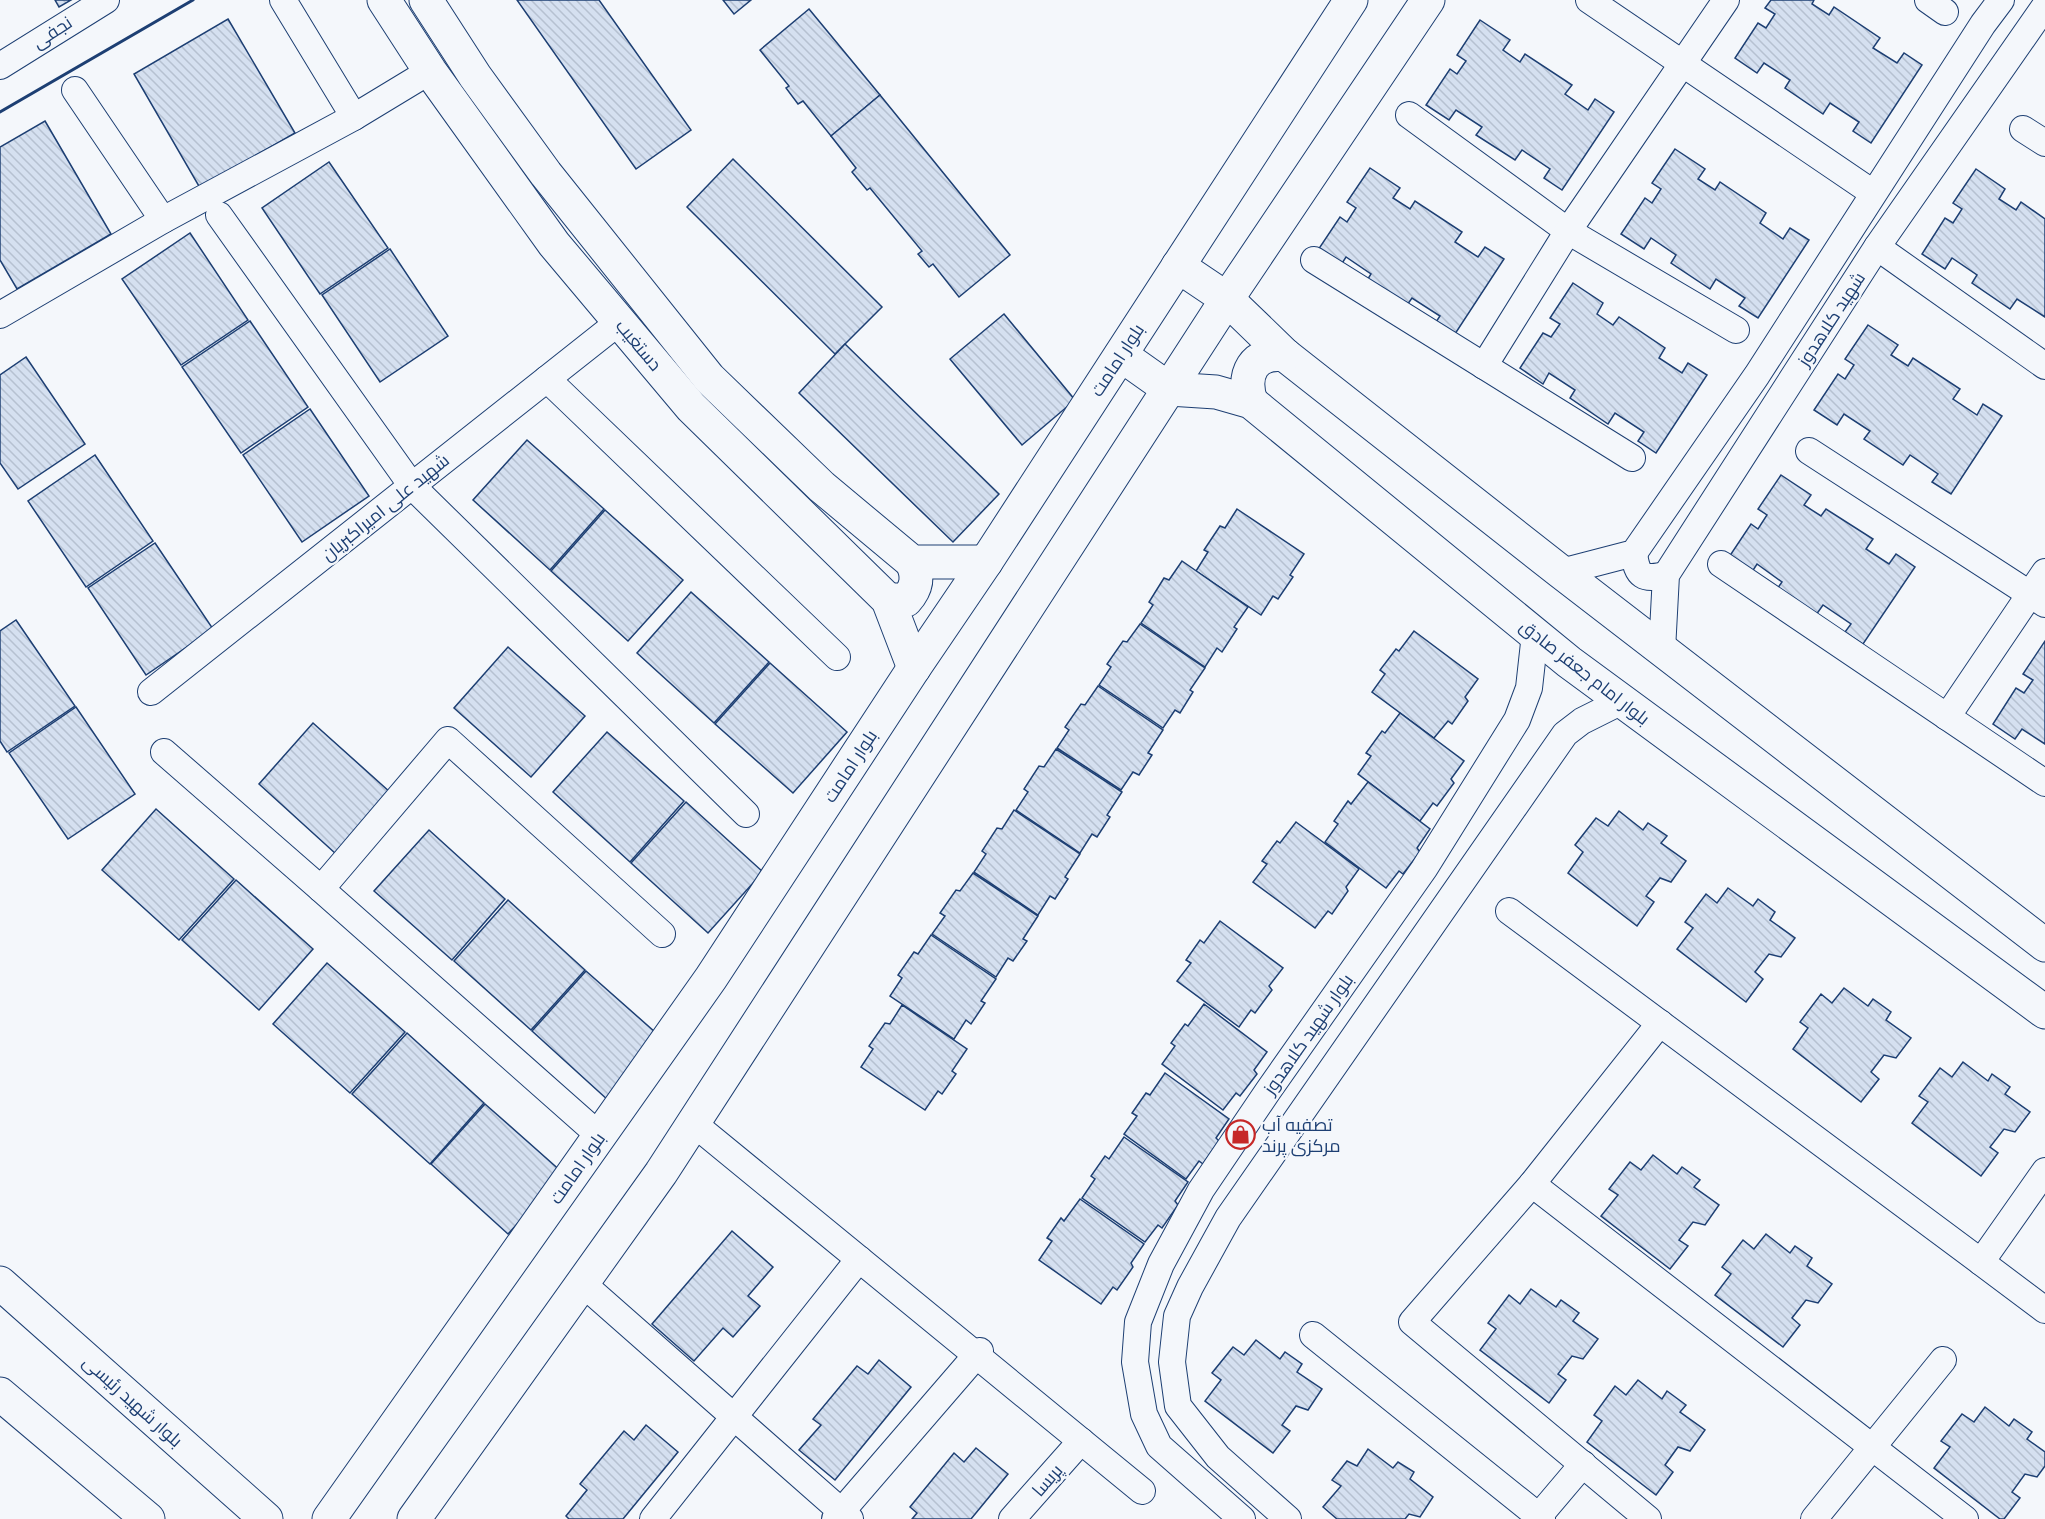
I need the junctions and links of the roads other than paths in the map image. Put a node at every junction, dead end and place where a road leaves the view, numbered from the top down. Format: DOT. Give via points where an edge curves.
graph roads {
  1 [pos="106,0"];
  2 [pos="284,0"];
  3 [pos="384,0"];
  4 [pos="426,0"];
  5 [pos="1351,0"];
  6 [pos="1428,0"];
  7 [pos="1589,0"];
  8 [pos="1726,0"];
  9 [pos="2001,0"];
  10 [pos="2045,6"];
  11 [pos="1683,63"];
  12 [pos="0,66"];
  13 [pos="430,71"];
  14 [pos="75,90"];
  15 [pos="1409,115"];
  16 [pos="354,117"];
  17 [pos="2023,129"];
  18 [pos="2045,143"];
  19 [pos="1873,193"];
  20 [pos="219,215"];
  21 [pos="163,220"];
  22 [pos="1568,231"];
  23 [pos="1877,248"];
  24 [pos="1314,261"];
  25 [pos="1178,266"];
  26 [pos="1227,299"];
  27 [pos="0,315"];
  28 [pos="619,322"];
  29 [pos="1736,330"];
  30 [pos="1121,355"];
  31 [pos="1285,355"];
  32 [pos="1484,366"];
  33 [pos="2045,366"];
  34 [pos="1757,375"];
  35 [pos="547,379"];
  36 [pos="1169,389"];
  37 [pos="1784,392"];
  38 [pos="1251,402"];
  39 [pos="1809,451"];
  40 [pos="1632,458"];
  41 [pos="412,486"];
  42 [pos="1634,553"];
  43 [pos="912,562"];
  44 [pos="986,562"];
  45 [pos="1721,564"];
  46 [pos="1561,572"];
  47 [pos="2045,572"];
  48 [pos="1666,575"];
  49 [pos="2037,599"];
  50 [pos="888,600"];
  51 [pos="1535,634"];
  52 [pos="1662,650"];
  53 [pos="837,657"];
  54 [pos="914,668"];
  55 [pos="151,692"];
  56 [pos="1622,701"];
  57 [pos="1947,717"];
  58 [pos="164,752"];
  59 [pos="2045,783"];
  60 [pos="746,814"];
  61 [pos="321,889"];
  62 [pos="1509,911"];
  63 [pos="662,934"];
  64 [pos="2045,945"];
  65 [pos="2045,1012"];
  66 [pos="1659,1023"];
  67 [pos="693,1123"];
  68 [pos="600,1136"];
  69 [pos="2045,1172"];
  70 [pos="1532,1184"];
  71 [pos="859,1259"];
  72 [pos="1981,1262"];
  73 [pos="0,1283"];
  74 [pos="582,1283"];
  75 [pos="2045,1310"];
  76 [pos="1313,1335"];
  77 [pos="978,1353"];
  78 [pos="1943,1360"];
  79 [pos="0,1395"];
  80 [pos="734,1416"];
  81 [pos="1081,1441"];
  82 [pos="1872,1447"];
  83 [pos="1583,1464"];
  84 [pos="1142,1491"];
  85 [pos="842,1516"];
  86 [pos="1541,1518"];
  87 [pos="148,1519"];
  88 [pos="266,1519"];
  89 [pos="329,1519"];
  90 [pos="414,1519"];
  91 [pos="653,1519"];
  92 [pos="1012,1519"];
  93 [pos="1242,1519"];
  94 [pos="1288,1519"];
  95 [pos="1648,1519"];
  96 [pos="1814,1519"];
  97 [pos="1965,1519"];
  1 -- 12 [label="street, نجفی"];
  2 -- 16 [label="street"];
  3 -- 13 [label="street, دستغیب"];
  4 -- 43 [label="street, دستغیب" via="546,174 709,378 822,487"];
  5 -- 25 [label="street, بلوار امامت"];
  6 -- 26 [label="street"];
  7 -- 11 [label="street"];
  8 -- 11 [label="street"];
  9 -- 19 [label="street, شهید کلاهدوز"];
  10 -- 23 [label="street, شهید کلاهدوز"];
  11 -- 19 [label="street"];
  11 -- 22 [label="street"];
  13 -- 16 [label="street"];
  13 -- 28 [label="street, دستغیب" via="554,244"];
  14 -- 21 [label="street"];
  15 -- 22 [label="street"];
  16 -- 21 [label="street"];
  17 -- 18 [label="street"];
  19 -- 34 [label="street, شهید کلاهدوز"];
  20 -- 41 [label="street"];
  21 -- 27 [label="street"];
  22 -- 29 [label="street"];
  22 -- 32 [label="street"];
  23 -- 33 [label="street"];
  23 -- 37 [label="street, شهید کلاهدوز"];
  24 -- 32 [label="street"];
  25 -- 26 [label="street"];
  25 -- 30 [label="street, بلوار امامت"];
  26 -- 31 [label="street"];
  26 -- 36 [label="street"];
  28 -- 35 [label="street, شهید علی امیراکبریان"];
  28 -- 50 [label="street, دستغیب" via="691,407"];
  30 -- 36 [label="street"];
  30 -- 44 [label="street, بلوار امامت"];
  31 -- 38 [label="street" via="1272,354 1255,364 1248,376"];
  31 -- 46 [label="street"];
  32 -- 40 [label="street"];
  34 -- 37 [label="street"];
  34 -- 42 [label="street, شهید کلاهدوز"];
  35 -- 41 [label="street, شهید علی امیراکبریان"];
  35 -- 53 [label="street"];
  36 -- 38 [label="street, بلوار امام جعفر صادق" via="1216,392"];
  36 -- 67 [label="street"];
  37 -- 48 [label="street, شهید کلاهدوز"];
  38 -- 51 [label="street, بلوار امام جعفر صادق"];
  39 -- 49 [label="street"];
  41 -- 55 [label="street, شهید علی امیراکبریان"];
  41 -- 60 [label="street"];
  42 -- 46 [label="street"];
  42 -- 48 [label="street" via="1636,568 1643,576"];
  43 -- 44 [label="street"];
  43 -- 50 [label="street" via="916,584 912,594 906,600"];
  44 -- 54 [label="street, بلوار امامت"];
  45 -- 57 [label="street"];
  46 -- 52 [label="street"];
  47 -- 49 [label="street"];
  48 -- 52 [label="street, شهید کلاهدوز"];
  49 -- 57 [label="street"];
  50 -- 54 [label="street, دستغیب"];
  51 -- 56 [label="street, بلوار امام جعفر صادق"];
  51 -- 93 [label="street, بلوار شهید کلاهدوز" via="1529,688 1517,720 1424,869 1201,1190 1161,1264 1138,1322 1136,1362 1144,1414 1159,1446"];
  52 -- 64 [label="street"];
  54 -- 68 [label="street, بلوار امامت" via="711,978"];
  56 -- 65 [label="street, بلوار امام جعفر صادق"];
  56 -- 94 [label="street" via="1565,734 1228,1218 1177,1316 1172,1362 1178,1406 1218,1457"];
  57 -- 59 [label="street"];
  58 -- 61 [label="street"];
  61 -- 63 [label="street" via="448,740"];
  61 -- 68 [label="street"];
  62 -- 66 [label="street"];
  66 -- 70 [label="street"];
  66 -- 72 [label="street"];
  67 -- 71 [label="street"];
  67 -- 74 [label="street"];
  68 -- 89 [label="street, بلوار امامت"];
  69 -- 72 [label="street"];
  70 -- 82 [label="street"];
  70 -- 83 [label="street" via="1412,1322"];
  71 -- 77 [label="street"];
  71 -- 80 [label="street"];
  72 -- 75 [label="street"];
  73 -- 88 [label="street, بلوار شهید رئیسی"];
  74 -- 80 [label="street"];
  74 -- 90 [label="street"];
  76 -- 86 [label="street"];
  77 -- 81 [label="street"];
  77 -- 85 [label="street"];
  78 -- 82 [label="street"];
  79 -- 87 [label="street"];
  80 -- 85 [label="street"];
  80 -- 91 [label="street"];
  81 -- 84 [label="street"];
  81 -- 92 [label="street, پریسا"];
  82 -- 96 [label="street"];
  82 -- 97 [label="street"];
  83 -- 86 [label="street"];
  83 -- 95 [label="street"];
}
